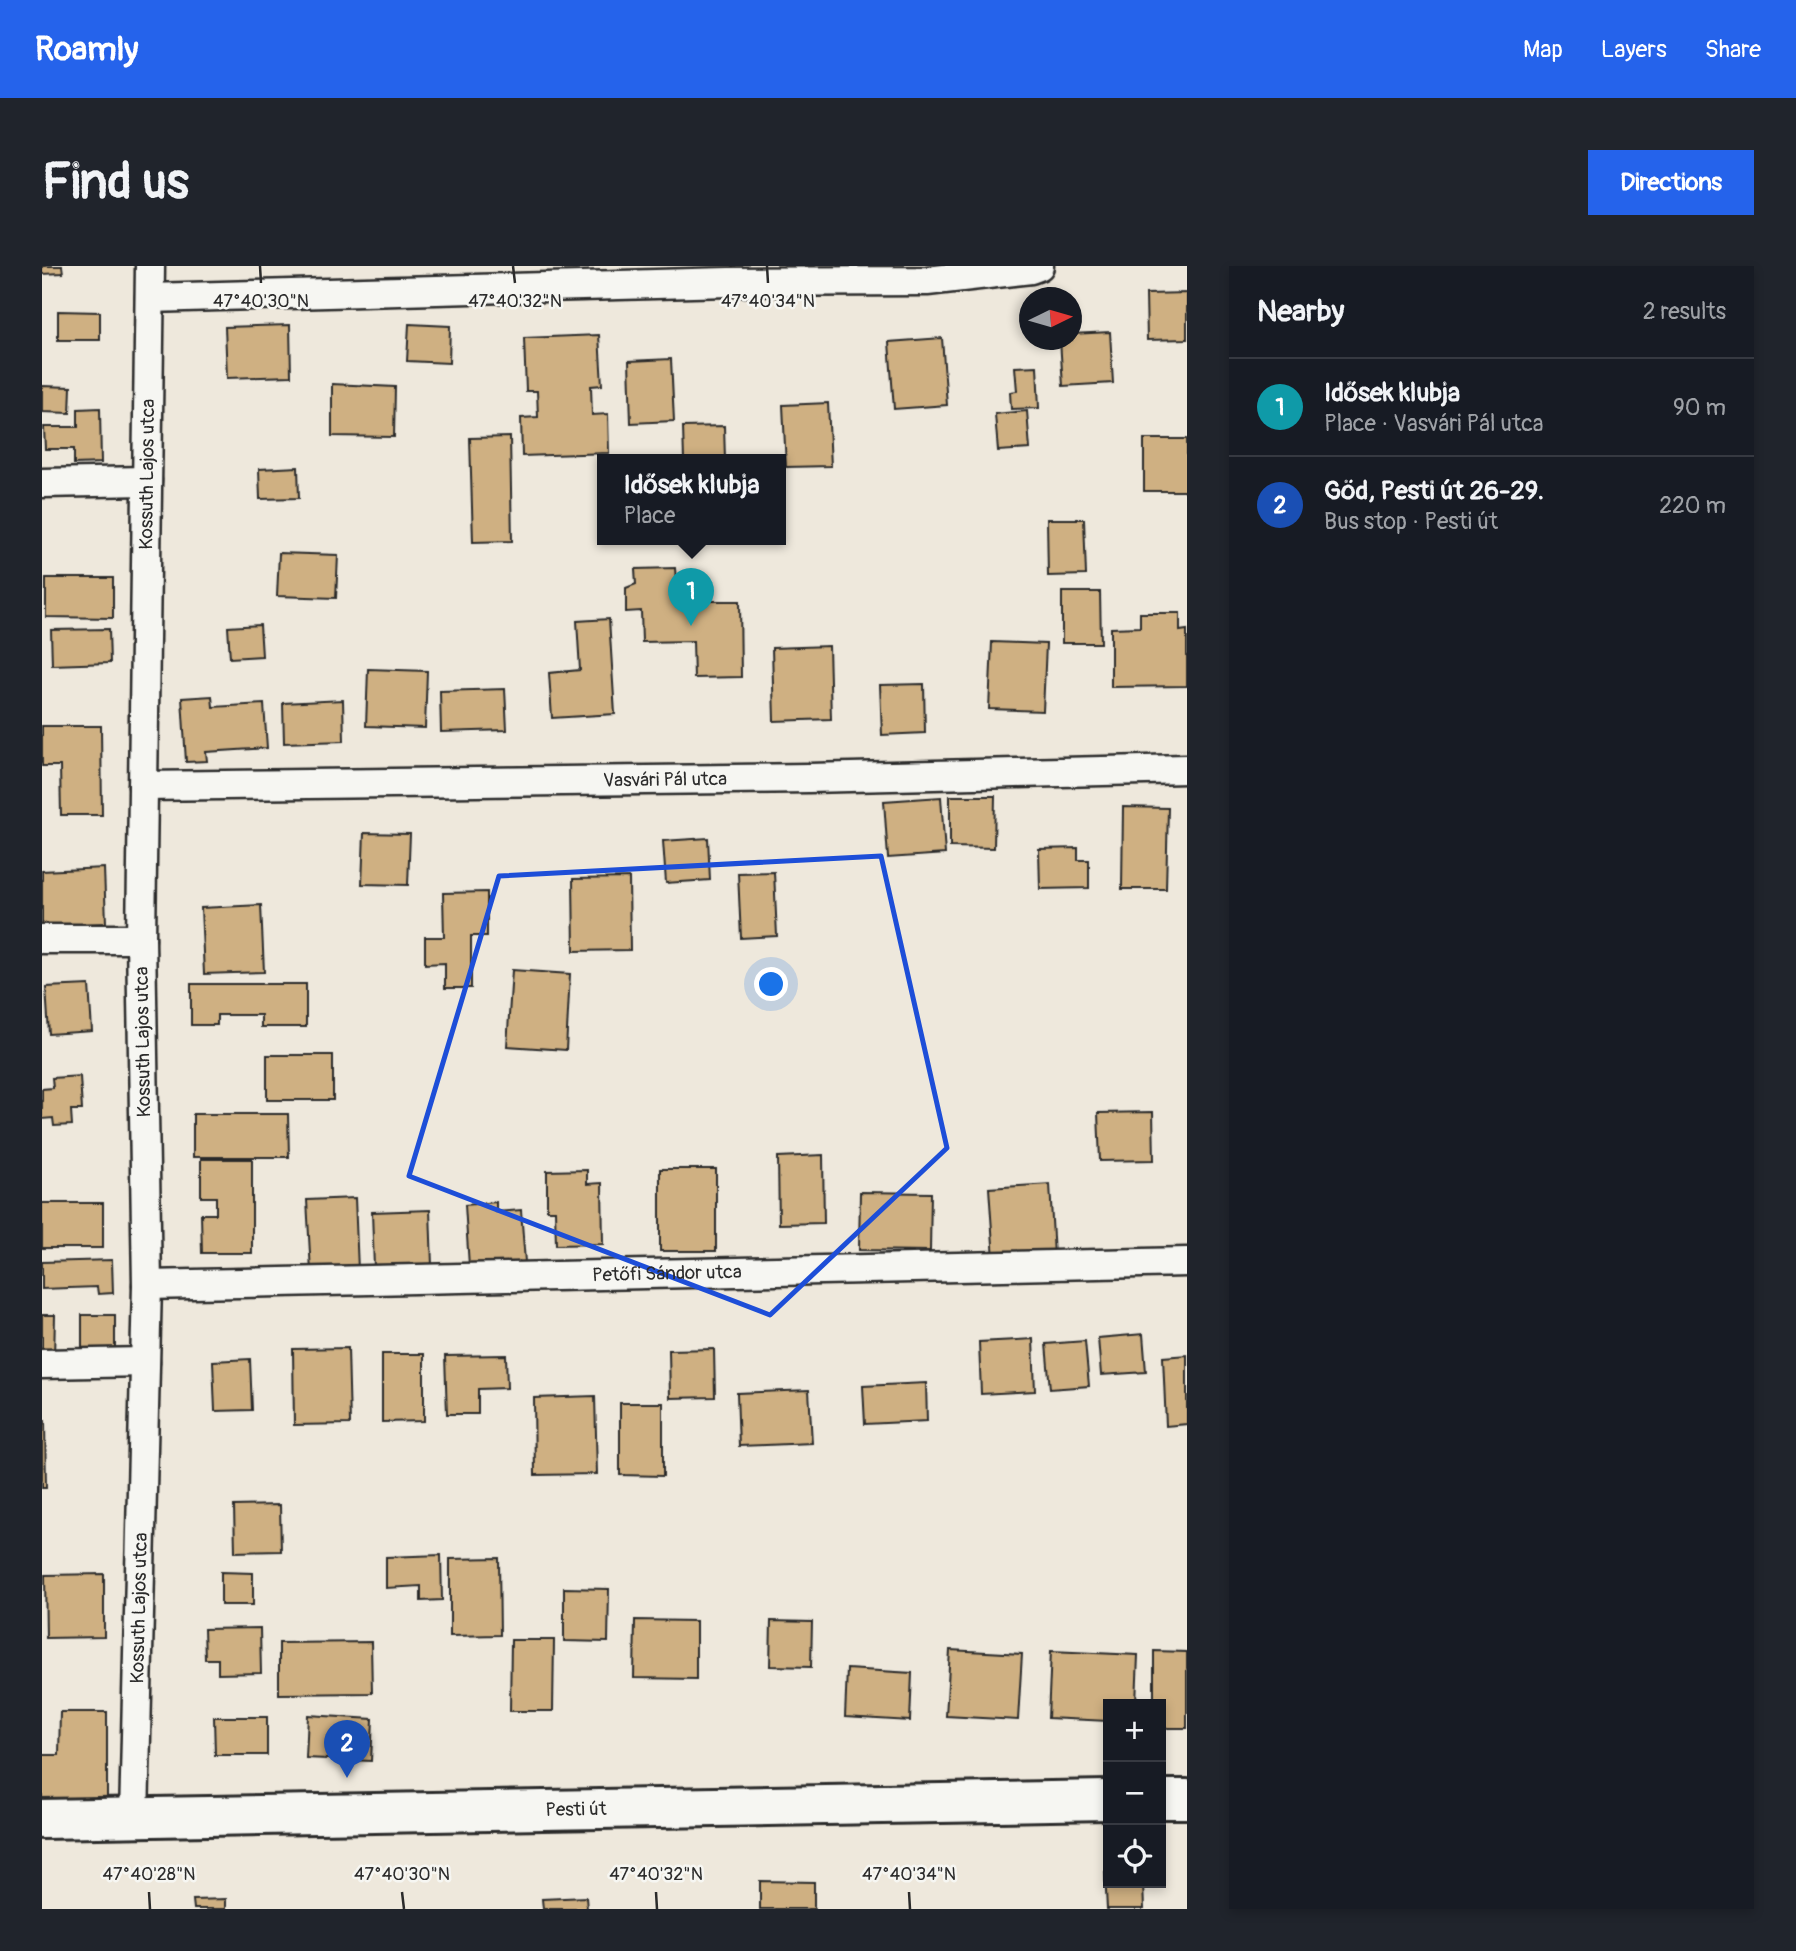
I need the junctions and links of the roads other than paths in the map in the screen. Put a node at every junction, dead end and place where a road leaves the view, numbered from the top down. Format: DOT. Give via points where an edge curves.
graph roads {
  1 [pos="150,266"];
  2 [pos="1039,266"];
  3 [pos="150,298"];
  4 [pos="147,481"];
  5 [pos="42,483"];
  6 [pos="1187,769"];
  7 [pos="143,786"];
  8 [pos="42,939"];
  9 [pos="141,939"];
  10 [pos="1187,1262"];
  11 [pos="146,1285"];
  12 [pos="145,1362"];
  13 [pos="42,1364"];
  14 [pos="1166,1799"];
  15 [pos="1187,1799"];
  16 [pos="1103,1800"];
  17 [pos="134,1818"];
  18 [pos="42,1819"];
  1 -- 3 [label="street, Kossuth Lajos utca"];
  2 -- 3 [label="street" via="927,282 729,282"];
  3 -- 4 [label="street, Kossuth Lajos utca"];
  4 -- 5 [label="street"];
  4 -- 7 [label="street, Kossuth Lajos utca"];
  6 -- 7 [label="street, Vasvári Pál utca"];
  7 -- 9 [label="street, Kossuth Lajos utca"];
  8 -- 9 [label="street"];
  9 -- 11 [label="street, Kossuth Lajos utca"];
  10 -- 11 [label="street, Petőfi Sándor utca"];
  11 -- 12 [label="street, Kossuth Lajos utca"];
  12 -- 13 [label="street"];
  12 -- 17 [label="street, Kossuth Lajos utca"];
  14 -- 15 [label="main road"];
  16 -- 17 [label="main road, Pesti út"];
  17 -- 18 [label="main road, Pesti út"];
}
